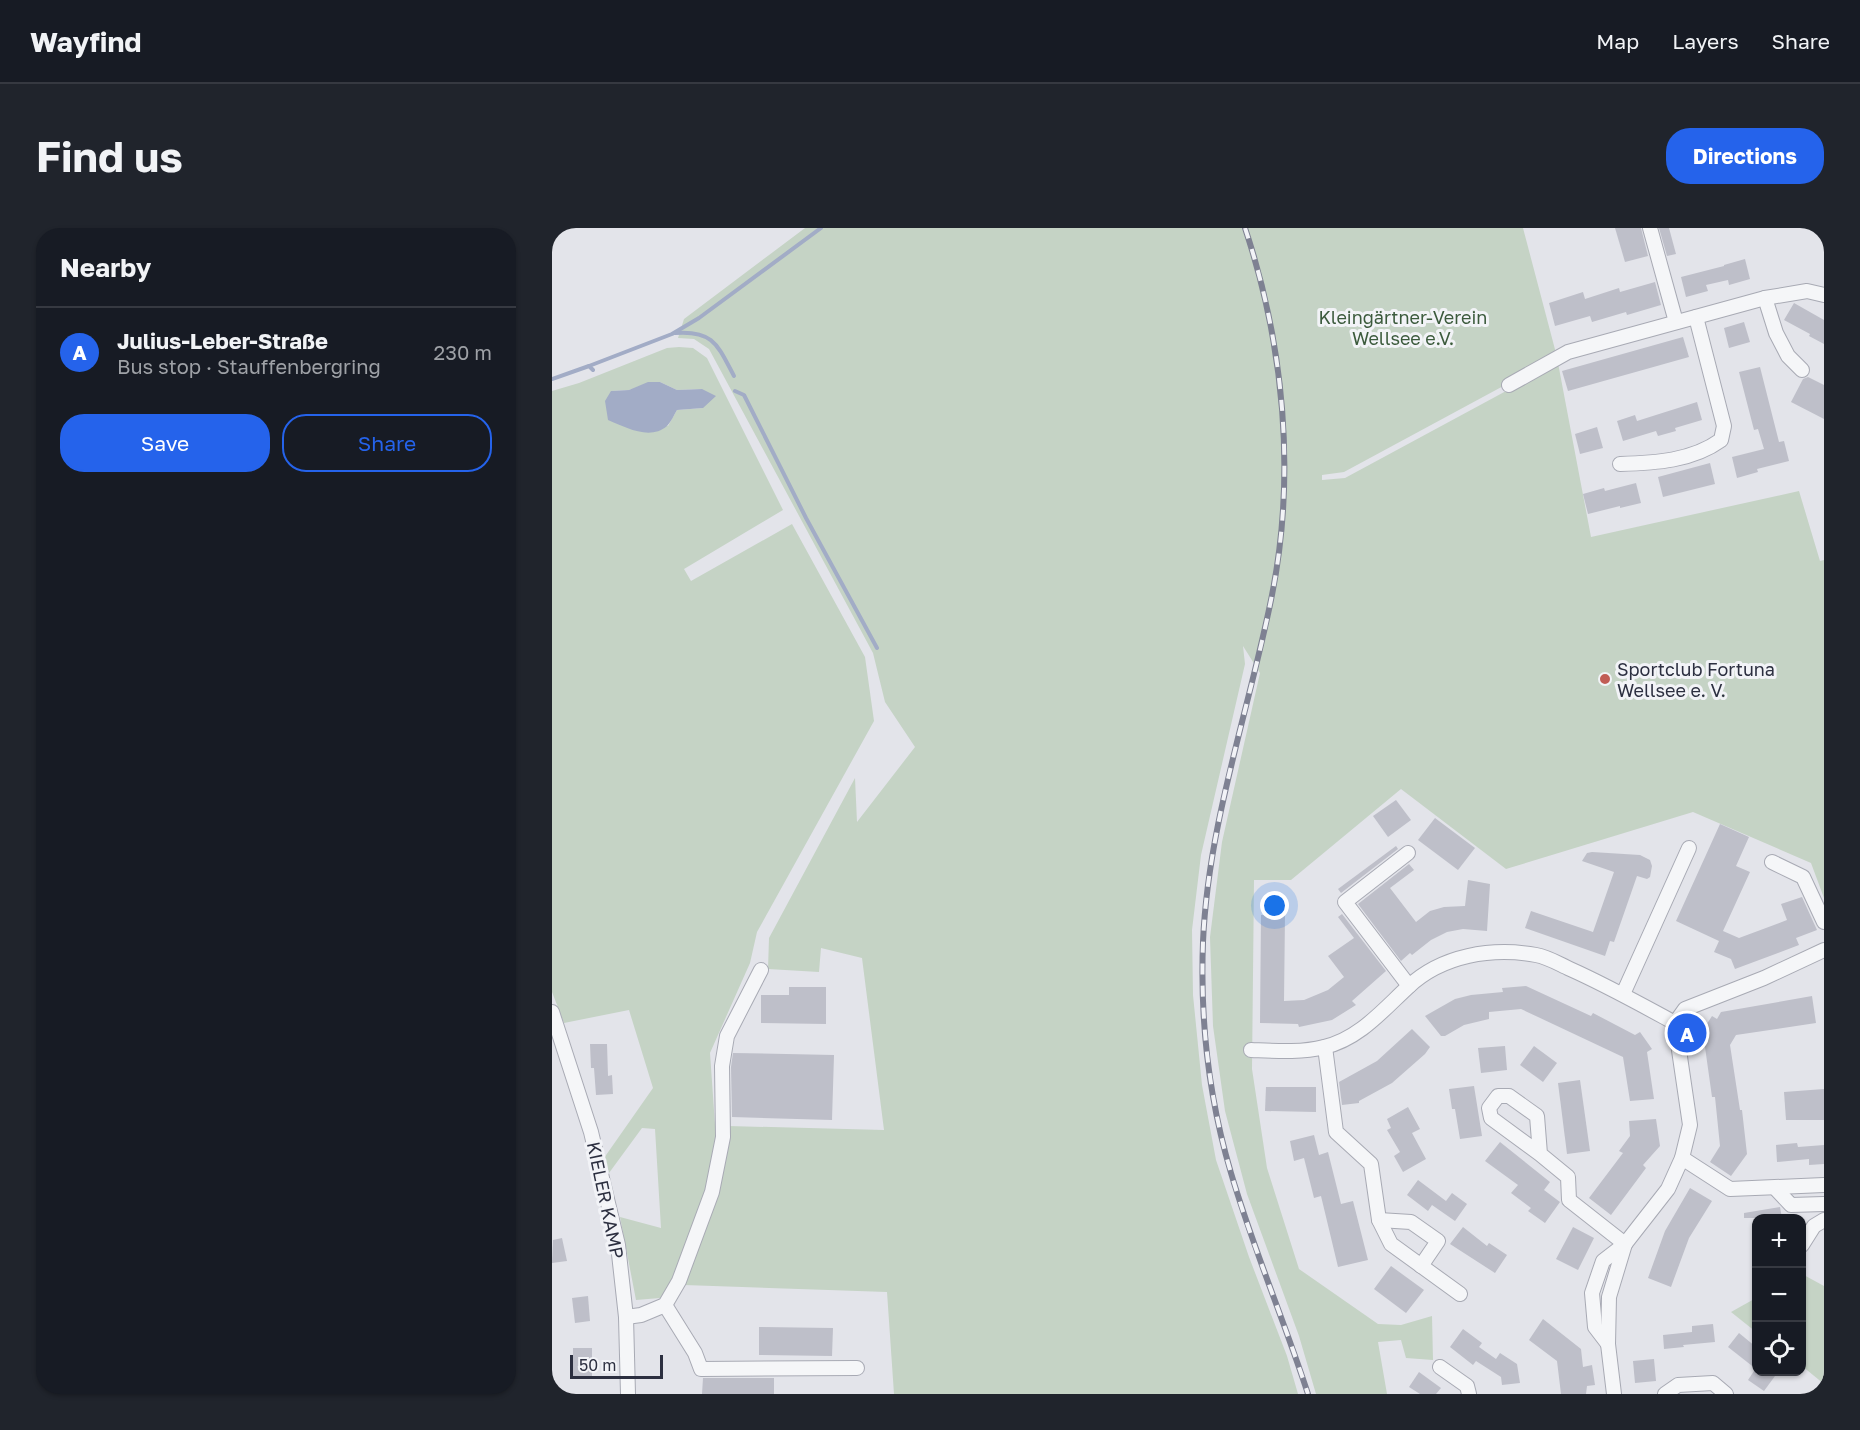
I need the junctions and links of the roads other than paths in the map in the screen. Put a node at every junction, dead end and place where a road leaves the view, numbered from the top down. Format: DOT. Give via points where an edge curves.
graph roads {
  1 [pos="1650,228"];
  2 [pos="1824,296"];
  3 [pos="1765,298"];
  4 [pos="1696,317"];
  5 [pos="1676,322"];
  6 [pos="1802,370"];
  7 [pos="1509,386"];
  8 [pos="1620,465"];
  9 [pos="1689,848"];
  10 [pos="1408,853"];
  11 [pos="1772,862"];
  12 [pos="1824,922"];
  13 [pos="1824,950"];
  14 [pos="761,970"];
  15 [pos="1409,986"];
  16 [pos="1623,994"];
  17 [pos="552,1012"];
  18 [pos="1675,1023"];
  19 [pos="1325,1047"];
  20 [pos="1251,1050"];
  21 [pos="1540,1155"];
  22 [pos="1682,1158"];
  23 [pos="1824,1185"];
  24 [pos="1775,1188"];
  25 [pos="1824,1204"];
  26 [pos="1378,1220"];
  27 [pos="1824,1220"];
  28 [pos="1806,1239"];
  29 [pos="1624,1244"];
  30 [pos="1421,1266"];
  31 [pos="1460,1294"];
  32 [pos="665,1305"];
  33 [pos="626,1317"];
  34 [pos="1440,1367"];
  35 [pos="857,1368"];
  36 [pos="628,1394"];
  37 [pos="1469,1394"];
  38 [pos="1614,1394"];
  39 [pos="1665,1394"];
  40 [pos="1726,1394"];
  1 -- 5 [label="street"];
  2 -- 3 [label="street" via="1808,291"];
  3 -- 4 [label="street"];
  3 -- 6 [label="street" via="1776,333 1788,356"];
  4 -- 5 [label="street"];
  4 -- 8 [label="street" via="1725,426 1721,440 1707,450 1656,463"];
  5 -- 7 [label="street" via="1568,352"];
  9 -- 16 [label="street"];
  10 -- 15 [label="street" via="1346,902"];
  11 -- 12 [label="street" via="1803,877"];
  13 -- 18 [label="street" via="1685,1009"];
  14 -- 32 [label="street" via="727,1036 722,1066 723,1137 712,1192 679,1281"];
  15 -- 16 [label="street" via="1463,956 1503,952 1539,955"];
  15 -- 19 [label="street" via="1371,1022"];
  16 -- 18 [label="street"];
  17 -- 33 [label="street, KIELER KAMP" via="591,1132 618,1245"];
  18 -- 22 [label="street" via="1690,1125"];
  19 -- 20 [label="street" via="1287,1052"];
  19 -- 26 [label="street" via="1336,1132 1371,1164"];
  21 -- 21 [label="street" via="1491,1118 1489,1108 1498,1096 1509,1096 1537,1116"];
  21 -- 29 [label="street" via="1568,1177 1569,1200"];
  22 -- 24 [label="street" via="1730,1190"];
  22 -- 29 [label="street" via="1668,1190"];
  23 -- 24 [label="street"];
  24 -- 25 [label="street" via="1791,1205"];
  26 -- 30 [label="street" via="1391,1244"];
  26 -- 30 [label="street" via="1411,1222 1438,1241"];
  27 -- 28 [label="street" via="1814,1226"];
  29 -- 38 [label="street" via="1603,1261 1592,1293 1595,1327 1608,1344"];
  30 -- 31 [label="street"];
  32 -- 33 [label="street"];
  32 -- 35 [label="street" via="701,1369"];
  33 -- 36 [label="street, KIELER KAMP"];
  34 -- 37 [label="street" via="1467,1386"];
  39 -- 40 [label="street" via="1678,1385 1713,1383"];
}
